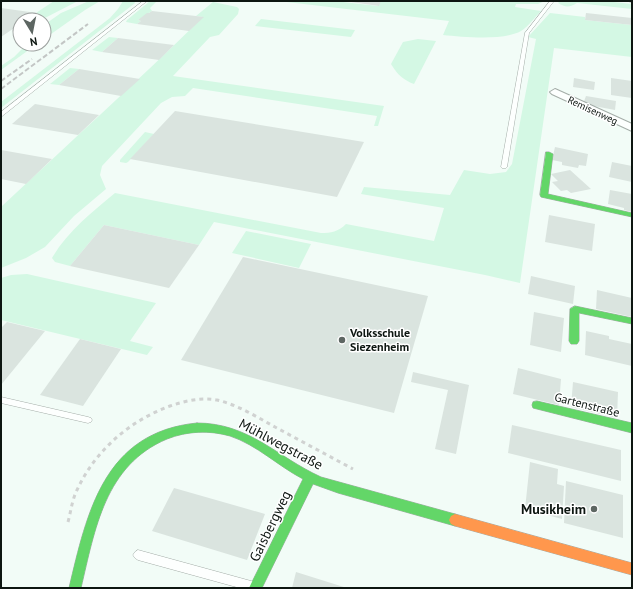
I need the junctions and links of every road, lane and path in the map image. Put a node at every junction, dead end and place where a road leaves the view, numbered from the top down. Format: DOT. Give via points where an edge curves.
graph roads {
  1 [pos="145,1"];
  2 [pos="552,1"];
  3 [pos="555,92"];
  4 [pos="1,115"];
  5 [pos="632,128"];
  6 [pos="549,154"];
  7 [pos="504,167"];
  8 [pos="632,215"];
  9 [pos="632,321"];
  10 [pos="574,341"];
  11 [pos="1,400"];
  12 [pos="537,405"];
  13 [pos="88,420"];
  14 [pos="632,428"];
  15 [pos="310,477"];
  16 [pos="138,555"];
  17 [pos="632,569"];
  18 [pos="255,587"];
  19 [pos="75,588"];
  1 -- 4 [label="lane"];
  2 -- 7 [label="lane" via="527,33"];
  3 -- 5 [label="street, Remisenweg"];
  6 -- 8 [label="street" via="544,195"];
  9 -- 10 [label="street" via="575,308"];
  11 -- 13 [label="lane"];
  12 -- 14 [label="street, Gartenstraße"];
  15 -- 17 [label="street, Mühlwegstraße" via="344,489"];
  15 -- 18 [label="street, Gaisbergweg"];
  15 -- 19 [label="street, Mühlwegstraße" via="256,443 232,432 208,427 183,429 157,437 133,453 114,472 94,517"];
  16 -- 18 [label="lane"];
}
